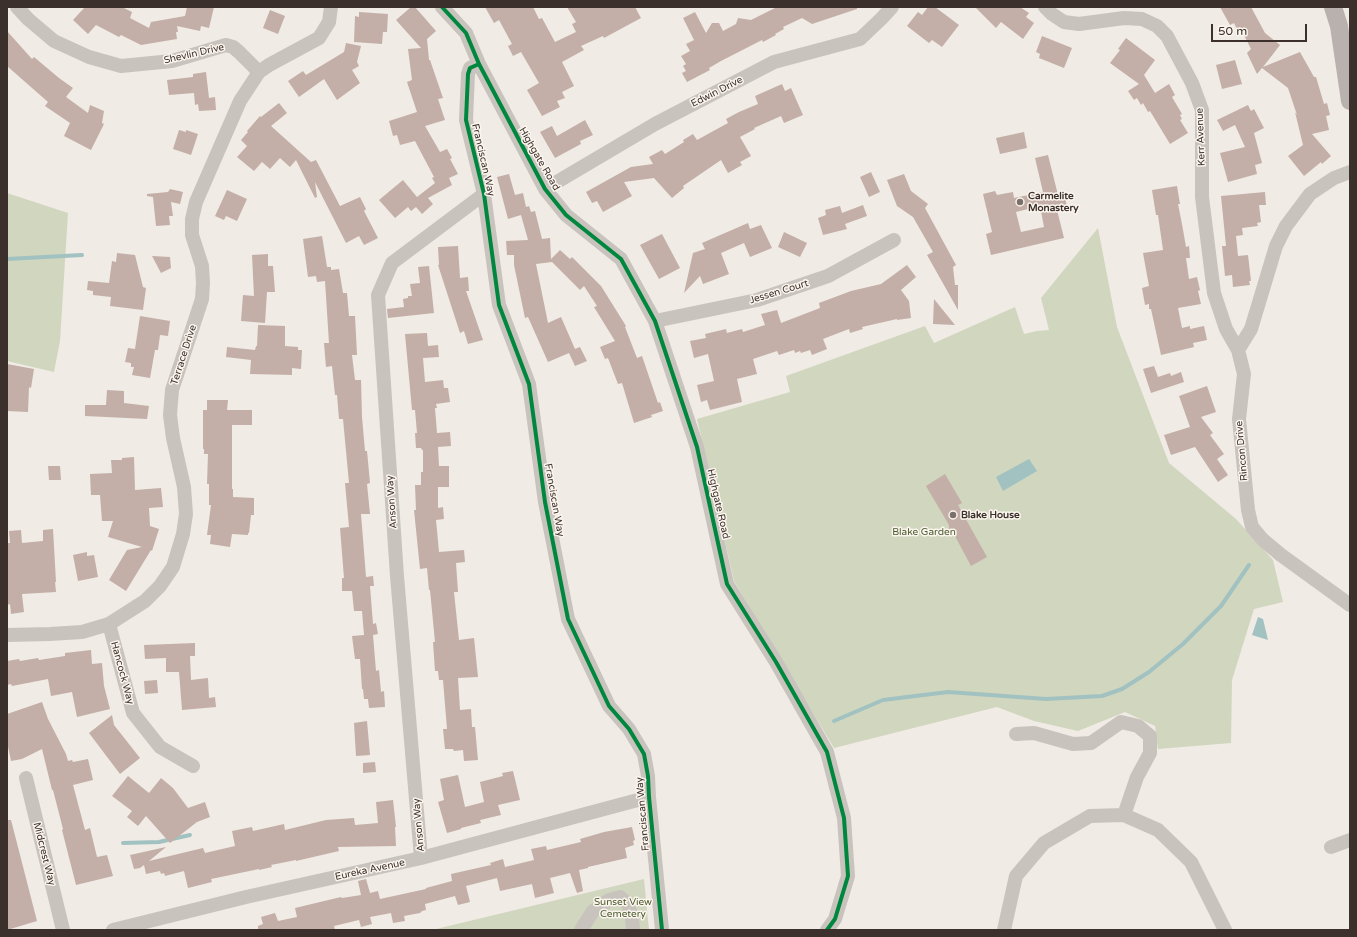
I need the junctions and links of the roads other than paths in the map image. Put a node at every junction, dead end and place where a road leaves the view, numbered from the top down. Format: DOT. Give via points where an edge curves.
graph roads {
  1 [pos="17,7"];
  2 [pos="331,7"];
  3 [pos="442,7"];
  4 [pos="892,7"];
  5 [pos="1045,7"];
  6 [pos="1333,7"];
  7 [pos="479,64"];
  8 [pos="258,72"];
  9 [pos="1350,92"];
  10 [pos="1350,172"];
  11 [pos="545,189"];
  12 [pos="484,194"];
  13 [pos="894,240"];
  14 [pos="655,321"];
  15 [pos="1238,350"];
  16 [pos="1350,605"];
  17 [pos="109,624"];
  18 [pos="7,635"];
  19 [pos="1016,734"];
  20 [pos="193,766"];
  21 [pos="26,778"];
  22 [pos="649,797"];
  23 [pos="1124,814"];
  24 [pos="1350,840"];
  25 [pos="1331,847"];
  26 [pos="421,858"];
  27 [pos="63,930"];
  28 [pos="113,930"];
  29 [pos="581,930"];
  30 [pos="633,930"];
  31 [pos="662,930"];
  32 [pos="827,930"];
  33 [pos="1004,930"];
  34 [pos="1225,930"];
  1 -- 8 [label="street, Shevlin Drive" via="54,41 89,58 121,66 172,61 226,45 239,52"];
  2 -- 8 [label="street, Terrace Drive" via="326,30 319,38"];
  3 -- 7 [label="street, Highgate Road" via="466,33"];
  4 -- 11 [label="street, Edwin Drive" via="860,39 774,62 654,124"];
  5 -- 15 [label="street, Kerr Avenue" via="1064,22 1079,24 1124,18 1142,19 1157,26 1167,36 1192,83 1202,110 1202,197 1214,293 1226,329"];
  6 -- 9 [label="main road"];
  7 -- 11 [label="street, Highgate Road"];
  7 -- 12 [label="street, Franciscan Way" via="470,68 468,74 466,120"];
  8 -- 17 [label="street, Terrace Drive" via="240,101 196,202 192,219 192,235 202,266 202,299 172,390 170,415 184,487 186,514 183,534 173,567 160,586 145,601"];
  10 -- 15 [label="street" via="1334,178 1310,194 1286,226 1276,246 1252,329"];
  11 -- 14 [label="street, Highgate Road" via="566,215 621,259"];
  12 -- 22 [label="street, Franciscan Way" via="499,305 529,384 545,502 568,619 609,706 629,729 644,754"];
  12 -- 26 [label="street, Anson Way" via="392,263 378,295 397,576"];
  13 -- 14 [label="street, Jessen Court" via="828,276 757,300"];
  14 -- 32 [label="street, Highgate Road" via="697,447 727,584 776,662 827,752 844,818 848,876 835,919"];
  15 -- 16 [label="street, Rincon Drive" via="1244,374 1239,419 1252,527 1263,540"];
  17 -- 18 [label="street, Terrace Drive" via="82,632"];
  17 -- 20 [label="street, Hancock Way" via="133,713 160,747"];
  19 -- 23 [label="street" via="1034,733 1073,744 1091,743 1121,722 1138,726 1150,736 1150,753 1137,778"];
  21 -- 27 [label="street, Midcrest Way"];
  22 -- 26 [label="street, Eureka Avenue"];
  22 -- 31 [label="street, Franciscan Way"];
  23 -- 33 [label="street" via="1090,816 1044,843 1016,876"];
  23 -- 34 [label="street" via="1158,830 1191,862"];
  24 -- 25 [label="street"];
  26 -- 28 [label="street, Eureka Avenue"];
  29 -- 30 [label="street" via="594,911 609,900 620,897 628,904"];
}
